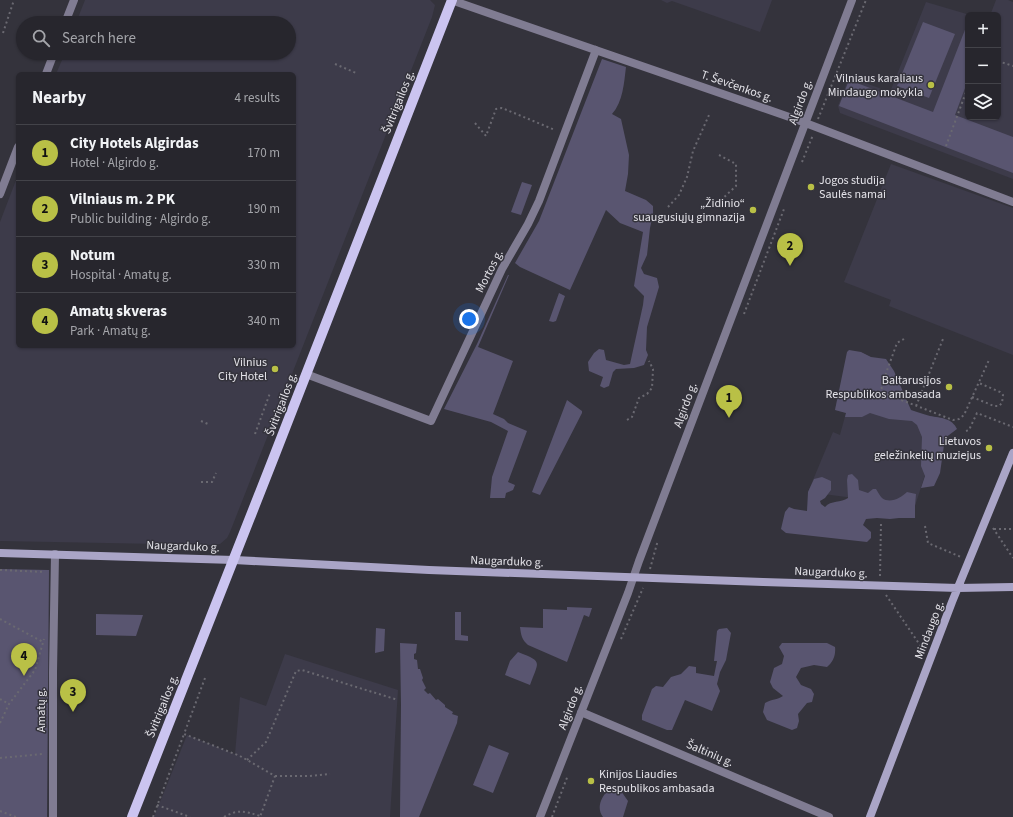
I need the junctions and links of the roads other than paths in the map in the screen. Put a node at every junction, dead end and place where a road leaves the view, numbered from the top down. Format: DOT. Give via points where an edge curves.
graph roads {
  1 [pos="74,0"];
  2 [pos="451,0"];
  3 [pos="852,0"];
  4 [pos="68,16"];
  5 [pos="596,50"];
  6 [pos="51,60"];
  7 [pos="47,72"];
  8 [pos="805,123"];
  9 [pos="16,152"];
  10 [pos="0,194"];
  11 [pos="1013,202"];
  12 [pos="306,374"];
  13 [pos="1013,453"];
  14 [pos="0,553"];
  15 [pos="55,554"];
  16 [pos="234,560"];
  17 [pos="633,577"];
  18 [pos="1013,587"];
  19 [pos="958,588"];
  20 [pos="581,712"];
  21 [pos="53,817"];
  22 [pos="132,817"];
  23 [pos="540,817"];
  24 [pos="829,817"];
  25 [pos="870,817"];
  1 -- 4 [label="street"];
  2 -- 5 [label="street, T. Ševčenkos g."];
  2 -- 12 [label="main road, Švitrigailos g."];
  3 -- 8 [label="street, Algirdo g."];
  5 -- 8 [label="street, T. Ševčenkos g."];
  5 -- 12 [label="street, Mortos g." via="539,201 502,268 431,421"];
  6 -- 7 [label="street"];
  8 -- 11 [label="street, T. Ševčenkos g."];
  8 -- 17 [label="street, Algirdo g."];
  9 -- 10 [label="street"];
  12 -- 16 [label="main road, Švitrigailos g."];
  13 -- 19 [label="main road, Mindaugo g."];
  14 -- 15 [label="main road, Naugarduko g."];
  15 -- 16 [label="main road, Naugarduko g."];
  15 -- 21 [label="street, Amatų g."];
  16 -- 17 [label="main road, Naugarduko g."];
  16 -- 22 [label="main road, Švitrigailos g."];
  17 -- 19 [label="main road, Naugarduko g."];
  17 -- 20 [label="street, Algirdo g."];
  18 -- 19 [label="main road, Naugarduko g."];
  19 -- 25 [label="main road, Mindaugo g."];
  20 -- 23 [label="street, Algirdo g."];
  20 -- 24 [label="street, Šaltinių g."];
}
